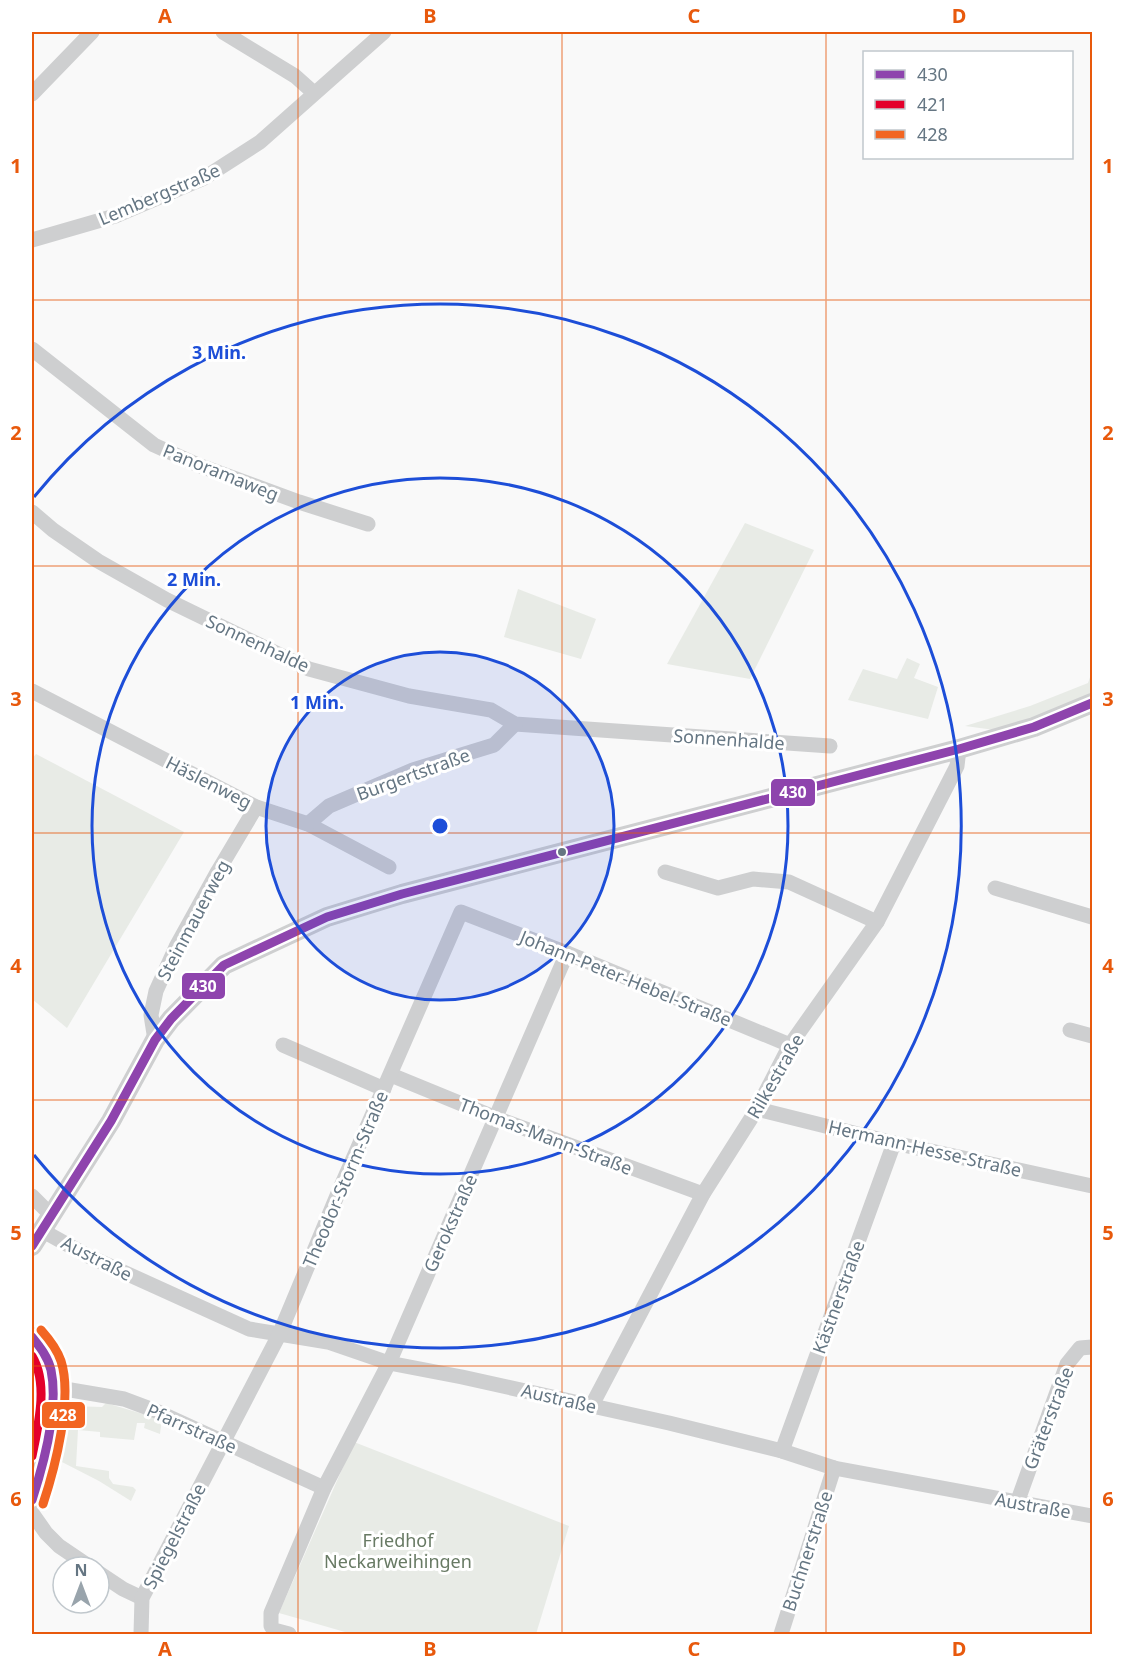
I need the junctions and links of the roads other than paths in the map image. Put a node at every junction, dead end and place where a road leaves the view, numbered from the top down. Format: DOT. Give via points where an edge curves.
graph roads {
  1 [pos="92,32"];
  2 [pos="224,32"];
  3 [pos="384,32"];
  4 [pos="314,93"];
  5 [pos="32,94"];
  6 [pos="32,240"];
  7 [pos="32,349"];
  8 [pos="32,512"];
  9 [pos="368,524"];
  10 [pos="32,691"];
  11 [pos="1092,703"];
  12 [pos="515,724"];
  13 [pos="830,746"];
  14 [pos="959,749"];
  15 [pos="256,807"];
  16 [pos="308,824"];
  17 [pos="388,867"];
  18 [pos="665,872"];
  19 [pos="995,888"];
  20 [pos="461,912"];
  21 [pos="1092,917"];
  22 [pos="877,922"];
  23 [pos="567,953"];
  24 [pos="1070,1030"];
  25 [pos="1092,1036"];
  26 [pos="155,1040"];
  27 [pos="283,1045"];
  28 [pos="790,1045"];
  29 [pos="391,1075"];
  30 [pos="384,1089"];
  31 [pos="757,1109"];
  32 [pos="496,1118"];
  33 [pos="894,1143"];
  34 [pos="1092,1186"];
  35 [pos="703,1194"];
  36 [pos="32,1196"];
  37 [pos="42,1231"];
  38 [pos="279,1335"];
  39 [pos="32,1337"];
  40 [pos="1092,1347"];
  41 [pos="389,1363"];
  42 [pos="53,1387"];
  43 [pos="592,1405"];
  44 [pos="224,1442"];
  45 [pos="782,1451"];
  46 [pos="834,1468"];
  47 [pos="324,1488"];
  48 [pos="32,1500"];
  49 [pos="1017,1503"];
  50 [pos="32,1513"];
  51 [pos="1092,1516"];
  52 [pos="72,1555"];
  53 [pos="111,1581"];
  54 [pos="142,1598"];
  55 [pos="141,1635"];
  56 [pos="289,1635"];
  57 [pos="781,1635"];
  1 -- 5 [label="street"];
  2 -- 4 [label="street" via="295,76"];
  3 -- 4 [label="street, Lembergstraße"];
  4 -- 6 [label="street, Lembergstraße" via="260,142 204,178 115,216"];
  7 -- 9 [label="street, Panoramaweg" via="154,445 209,469"];
  8 -- 12 [label="street, Sonnenhalde" via="98,561 167,600 309,669 409,696 491,710"];
  10 -- 15 [label="street, Häslenweg"];
  11 -- 14 [label="street" via="1034,728"];
  12 -- 13 [label="street, Sonnenhalde"];
  12 -- 16 [label="street, Burgertstraße" via="495,745 413,770 329,806"];
  14 -- 22 [label="street, Rilkestraße" via="957,766"];
  14 -- 26 [label="street" via="327,917 224,965"];
  15 -- 16 [label="street, Häslenweg"];
  15 -- 26 [label="street, Steinmauerweg" via="212,880 156,991 151,1014"];
  16 -- 17 [label="street, Häslenweg"];
  18 -- 22 [label="street" via="718,888 753,879 789,882"];
  19 -- 21 [label="street"];
  20 -- 23 [label="street, Johann-Peter-Hebel-Straße"];
  20 -- 29 [label="street, Theodor-Storm-Straße"];
  22 -- 28 [label="street, Rilkestraße"];
  23 -- 28 [label="street, Johann-Peter-Hebel-Straße"];
  23 -- 32 [label="street, Gerokstraße"];
  24 -- 25 [label="street"];
  26 -- 37 [label="street" via="111,1121"];
  27 -- 30 [label="street"];
  28 -- 31 [label="street, Rilkestraße"];
  29 -- 30 [label="street, Theodor-Storm-Straße"];
  29 -- 32 [label="street, Thomas-Mann-Straße"];
  30 -- 38 [label="street, Theodor-Storm-Straße"];
  31 -- 33 [label="street, Hermann-Hesse-Straße"];
  31 -- 35 [label="street, Rilkestraße"];
  32 -- 35 [label="street, Thomas-Mann-Straße"];
  32 -- 41 [label="street, Gerokstraße"];
  33 -- 34 [label="street, Hermann-Hesse-Straße"];
  33 -- 45 [label="street, Kästnerstraße"];
  35 -- 43 [label="street, Rilkestraße"];
  36 -- 37 [label="street, Austraße"];
  37 -- 38 [label="street, Austraße" via="249,1329"];
  38 -- 41 [label="street, Austraße" via="328,1342"];
  38 -- 44 [label="street, Theodor-Storm-Straße"];
  39 -- 42 [label="street" via="46,1357"];
  40 -- 49 [label="street, Gräterstraße" via="1080,1348 1067,1364"];
  41 -- 43 [label="street, Austraße"];
  41 -- 47 [label="street, Gerokstraße"];
  42 -- 44 [label="street, Pfarrstraße" via="124,1399"];
  42 -- 48 [label="street" via="51,1415"];
  43 -- 45 [label="street, Austraße"];
  44 -- 47 [label="street, Pfarrstraße"];
  44 -- 54 [label="street, Spiegelstraße"];
  45 -- 46 [label="street, Austraße"];
  46 -- 49 [label="street, Austraße"];
  46 -- 57 [label="street, Buchnerstraße"];
  47 -- 56 [label="street, Gerokstraße" via="271,1613 274,1630"];
  49 -- 51 [label="street, Austraße"];
  50 -- 52 [label="street" via="46,1533"];
  53 -- 54 [label="street"];
  54 -- 55 [label="street, Spiegelstraße"];
}
